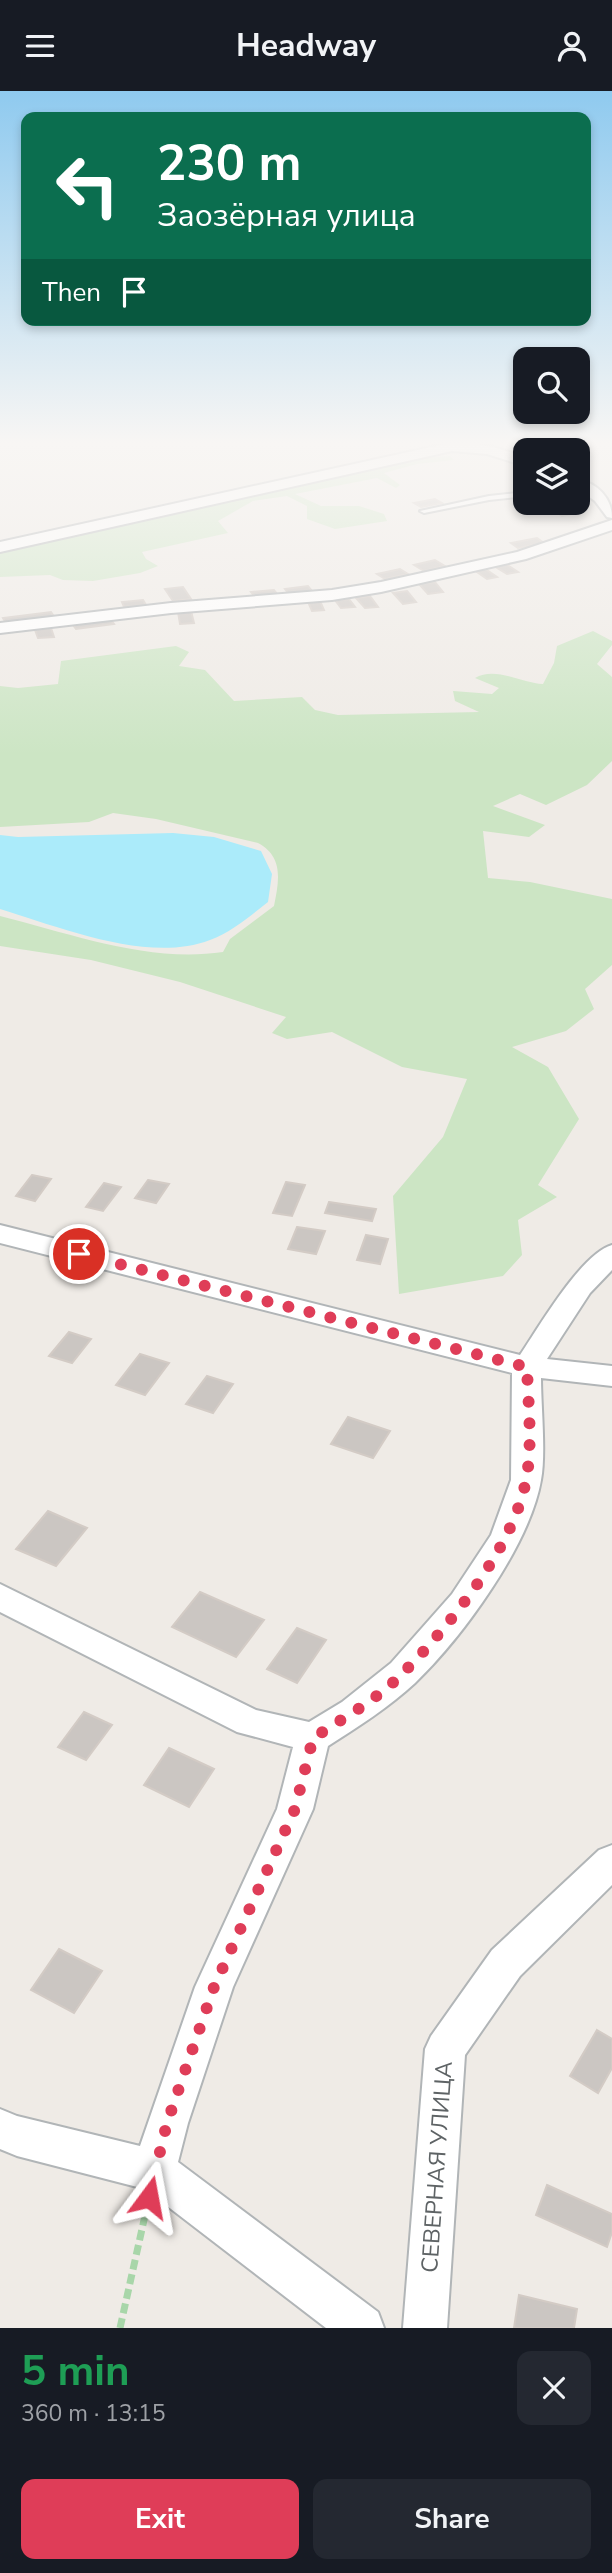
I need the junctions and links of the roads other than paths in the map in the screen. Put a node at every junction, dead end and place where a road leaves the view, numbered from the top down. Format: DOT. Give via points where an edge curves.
graph roads {
  1 [pos="552,546"];
  2 [pos="0,628"];
  3 [pos="0,1234"];
  4 [pos="612,1254"];
  5 [pos="527,1367"];
  6 [pos="612,1376"];
  7 [pos="0,1597"];
  8 [pos="313,1738"];
  9 [pos="612,1861"];
  10 [pos="0,2129"];
  11 [pos="155,2171"];
  12 [pos="362,2328"];
  13 [pos="425,2328"];
  1 -- 2 [label="street" via="332,595"];
  3 -- 5 [label="street"];
  4 -- 5 [label="street" via="580,1287"];
  5 -- 6 [label="street"];
  5 -- 8 [label="street" via="526,1479 506,1538 464,1602 403,1674"];
  7 -- 8 [label="street" via="249,1722"];
  8 -- 11 [label="street" via="295,1809 214,1987"];
  9 -- 13 [label="street, СЕВЕРНАЯ УЛИЦА" via="506,1963 445,2049"];
  10 -- 11 [label="street"];
  11 -- 12 [label="street"];
}
